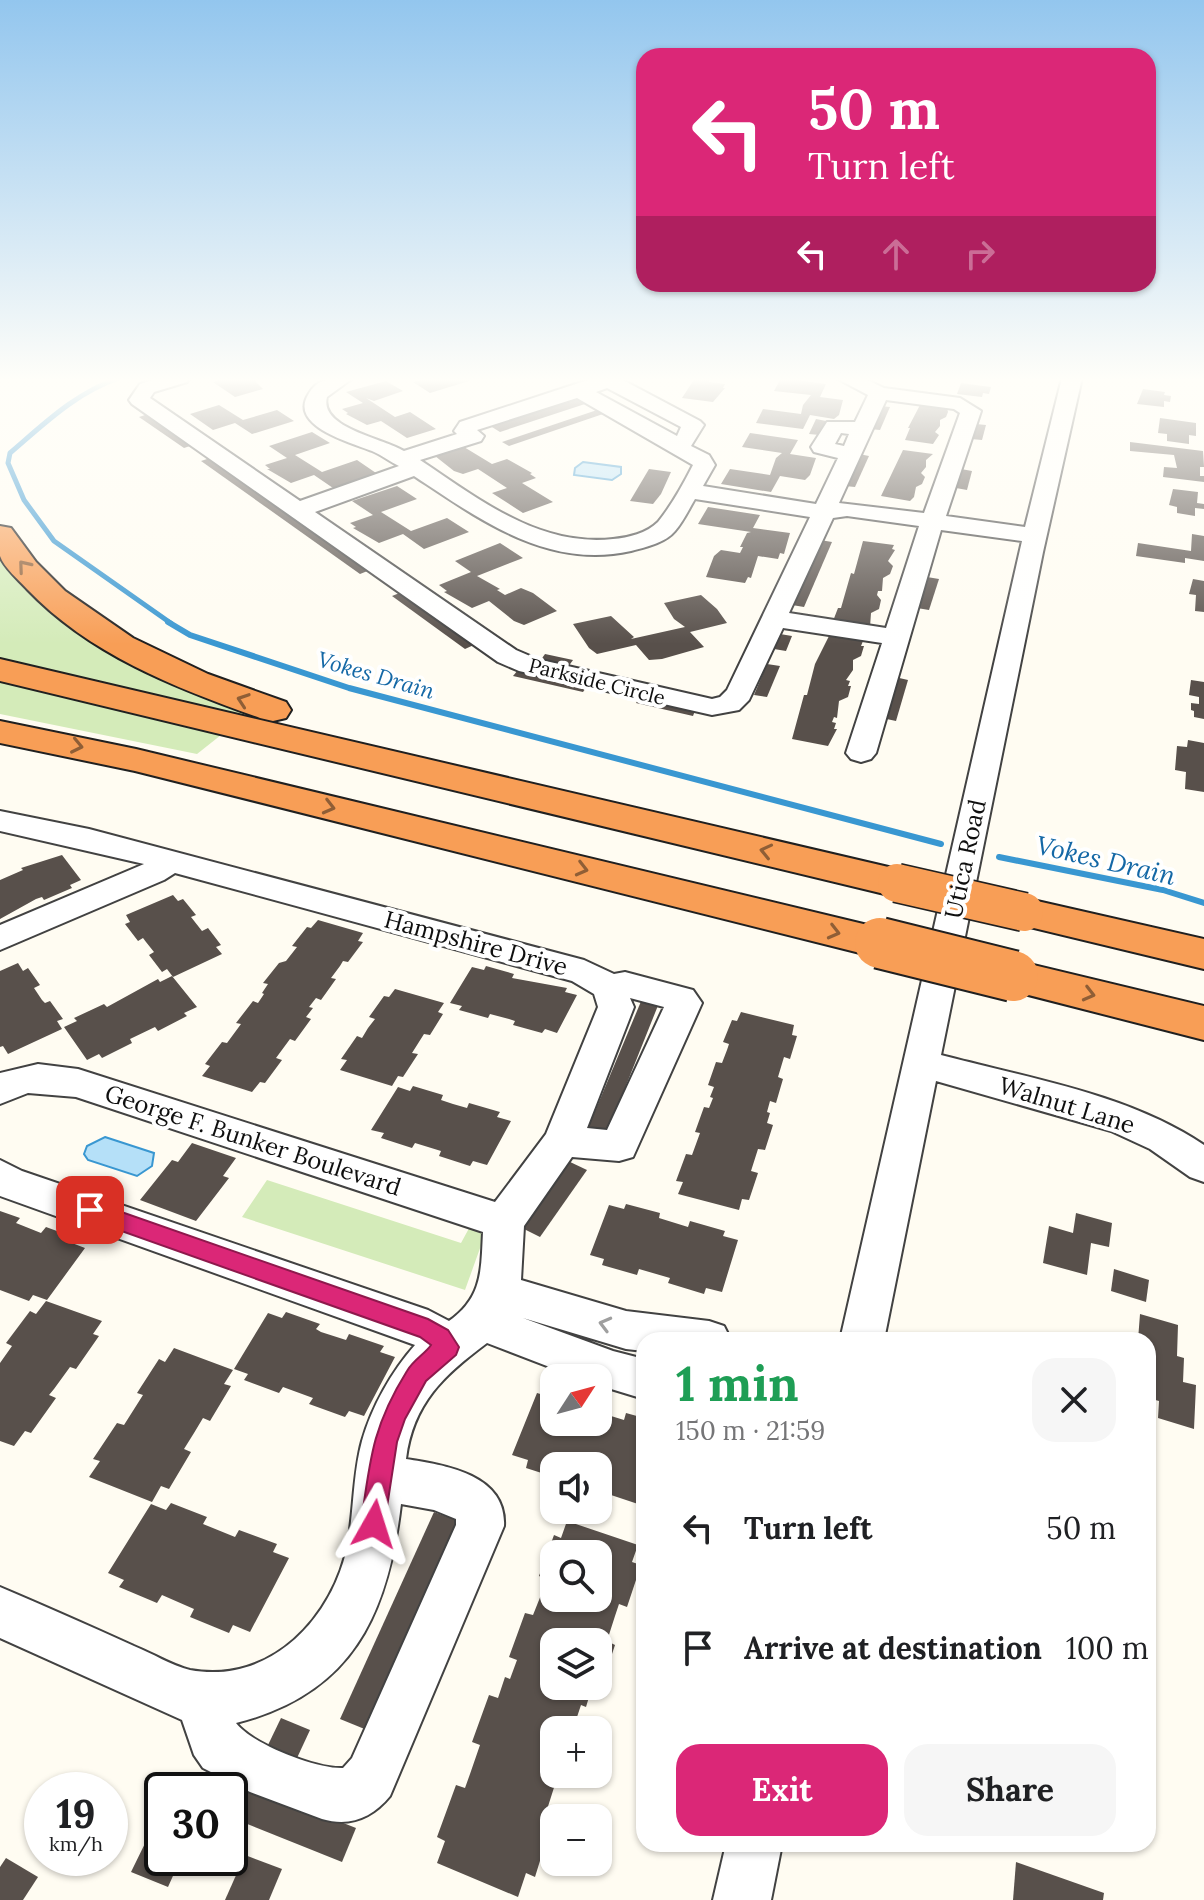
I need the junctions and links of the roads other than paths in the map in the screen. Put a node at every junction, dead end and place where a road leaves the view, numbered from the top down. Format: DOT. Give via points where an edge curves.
graph roads {
  1 [pos="235,467"];
  2 [pos="403,467"];
  3 [pos="413,467"];
  4 [pos="703,467"];
  5 [pos="844,467"];
  6 [pos="951,467"];
  7 [pos="1051,467"];
  8 [pos="688,491"];
  9 [pos="297,510"];
  10 [pos="823,512"];
  11 [pos="930,528"];
  12 [pos="0,535"];
  13 [pos="1033,544"];
  14 [pos="774,619"];
  15 [pos="896,637"];
  16 [pos="0,670"];
  17 [pos="0,732"];
  18 [pos="861,753"];
  19 [pos="584,808"];
  20 [pos="0,821"];
  21 [pos="170,861"];
  22 [pos="0,938"];
  23 [pos="1204,954"];
  24 [pos="609,987"];
  25 [pos="1204,1023"];
  26 [pos="921,1063"];
  27 [pos="0,1090"];
  28 [pos="562,1141"];
  29 [pos="1204,1166"];
  30 [pos="0,1176"];
  31 [pos="504,1222"];
  32 [pos="480,1316"];
  33 [pos="643,1332"];
  34 [pos="864,1332"];
  35 [pos="636,1377"];
  36 [pos="379,1479"];
  37 [pos="0,1612"];
  38 [pos="210,1699"];
  39 [pos="752,1852"];
  40 [pos="742,1900"];
  1 -- 9 [label="street, Parkside Circle"];
  2 -- 9 [label="street"];
  3 -- 8 [label="street" via="521,533 568,549 623,546 659,533"];
  4 -- 8 [label="street"];
  5 -- 10 [label="street, Parkside Circle"];
  6 -- 11 [label="street"];
  7 -- 13 [label="street, Utica Road"];
  8 -- 10 [label="street"];
  9 -- 14 [label="street, Parkside Circle" via="515,660 591,681 703,706 729,704 739,694"];
  10 -- 11 [label="street" via="838,520"];
  10 -- 14 [label="street, Parkside Circle"];
  11 -- 13 [label="street"];
  11 -- 15 [label="street"];
  19 -- 12 [label="highway, one-way" via="239,699 154,663 62,604"];
  13 -- 26 [label="street, Utica Road"];
  14 -- 15 [label="street"];
  15 -- 18 [label="street"];
  16 -- 19 [label="highway"];
  17 -- 25 [label="highway, one-way, bridge" via="136,760"];
  23 -- 19 [label="highway, one-way, bridge"];
  20 -- 21 [label="street, Hampshire Drive"];
  21 -- 22 [label="street"];
  21 -- 24 [label="street, Hampshire Drive" via="584,972"];
  24 -- 28 [label="street" via="615,1017"];
  24 -- 28 [label="street" via="625,984 684,1003 619,1146"];
  26 -- 29 [label="street, Walnut Lane" via="1122,1119 1164,1138"];
  26 -- 34 [label="street, Utica Road"];
  27 -- 31 [label="street, George F. Bunker Boulevard" via="23,1079 78,1083"];
  28 -- 31 [label="street"];
  30 -- 32 [label="street" via="428,1329"];
  31 -- 32 [label="street" via="502,1273"];
  33 -- 32 [label="street, one-way"];
  32 -- 35 [label="street"];
  32 -- 36 [label="street" via="418,1374 395,1415"];
  36 -- 38 [label="street" via="363,1581 331,1640 303,1667 263,1690"];
  36 -- 38 [label="street" via="420,1483 469,1499 481,1511 480,1526 371,1777 357,1793 334,1795 241,1762 215,1741 207,1720"];
  37 -- 38 [label="street" via="165,1688"];
  39 -- 40 [label="street"];
}
